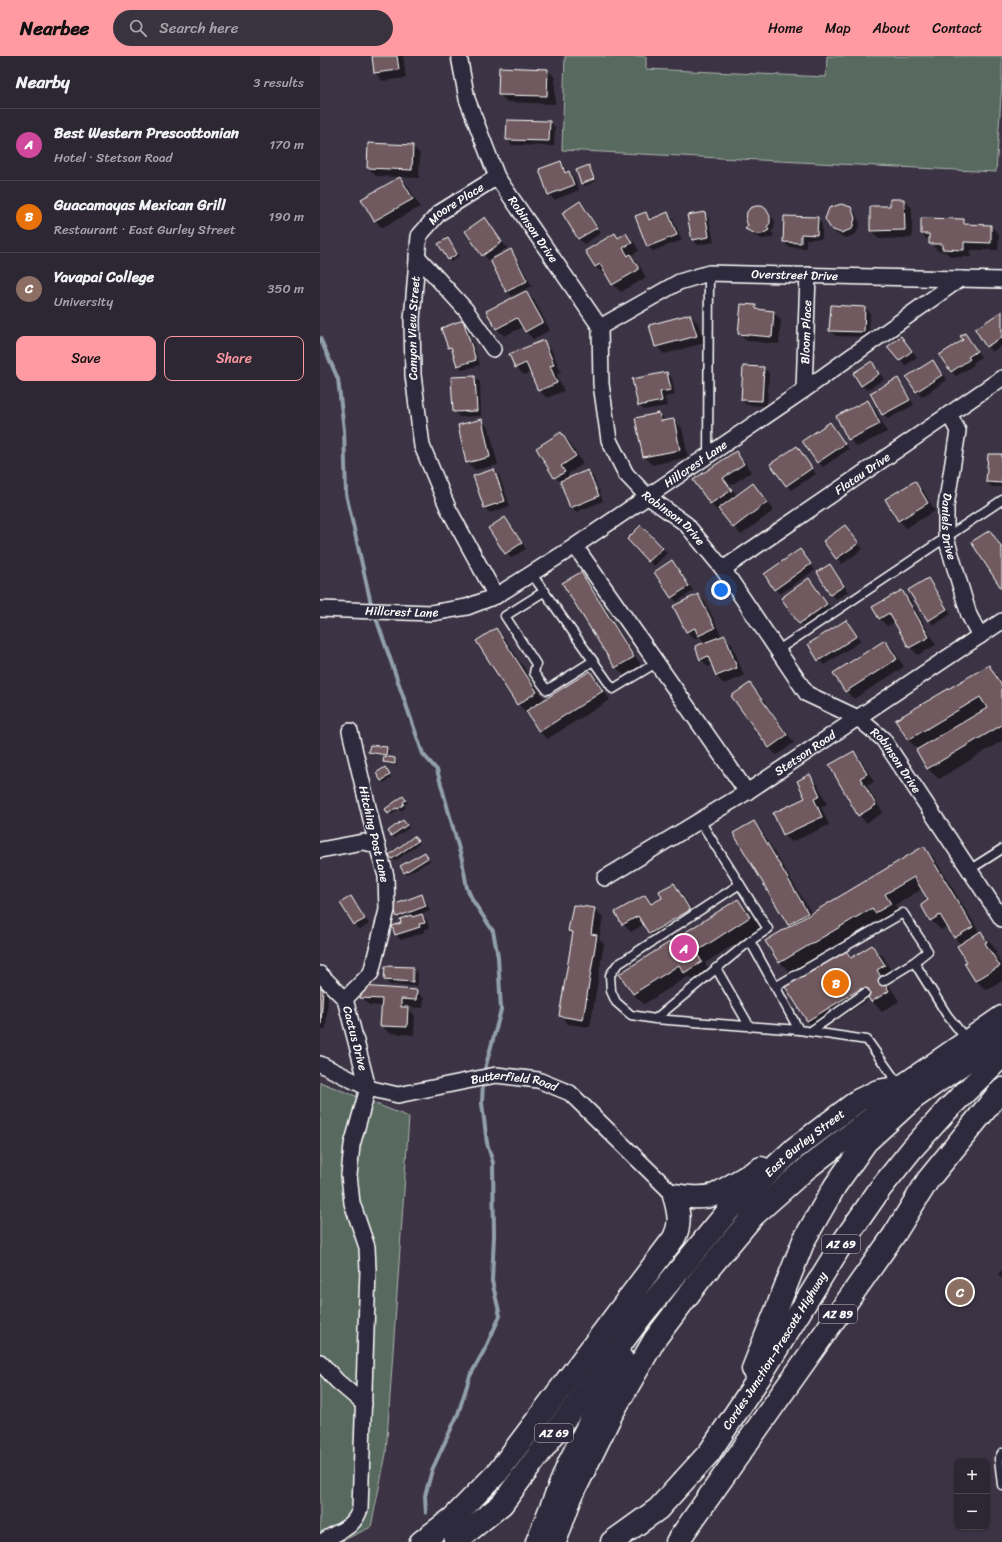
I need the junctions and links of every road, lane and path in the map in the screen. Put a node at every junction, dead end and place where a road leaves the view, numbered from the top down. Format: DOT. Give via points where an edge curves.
graph roads {
  1 [pos="459,56"];
  2 [pos="497,177"];
  3 [pos="419,236"];
  4 [pos="417,256"];
  5 [pos="709,274"];
  6 [pos="808,275"];
  7 [pos="960,279"];
  8 [pos="1002,280"];
  9 [pos="600,327"];
  10 [pos="493,349"];
  11 [pos="1002,378"];
  12 [pos="804,390"];
  13 [pos="949,414"];
  14 [pos="708,455"];
  15 [pos="647,496"];
  16 [pos="1002,500"];
  17 [pos="946,538"];
  18 [pos="575,546"];
  19 [pos="723,569"];
  20 [pos="531,573"];
  21 [pos="545,591"];
  22 [pos="496,596"];
  23 [pos="320,609"];
  24 [pos="1002,621"];
  25 [pos="980,636"];
  26 [pos="778,650"];
  27 [pos="594,661"];
  28 [pos="656,663"];
  29 [pos="858,718"];
  30 [pos="350,731"];
  31 [pos="747,792"];
  32 [pos="700,821"];
  33 [pos="377,845"];
  34 [pos="1002,849"];
  35 [pos="320,850"];
  36 [pos="969,870"];
  37 [pos="604,878"];
  38 [pos="740,884"];
  39 [pos="1002,919"];
  40 [pos="750,940"];
  41 [pos="914,962"];
  42 [pos="716,968"];
  43 [pos="320,974"];
  44 [pos="883,981"];
  45 [pos="775,987"];
  46 [pos="865,994"];
  47 [pos="346,998"];
  48 [pos="1002,1017"];
  49 [pos="655,1019"];
  50 [pos="750,1027"];
  51 [pos="799,1030"];
  52 [pos="811,1031"];
  53 [pos="1002,1036"];
  54 [pos="968,1041"];
  55 [pos="1002,1056"];
  56 [pos="320,1064"];
  57 [pos="901,1087"];
  58 [pos="368,1088"];
  59 [pos="1002,1089"];
  60 [pos="794,1149"];
  61 [pos="674,1195"];
  62 [pos="643,1314"];
  63 [pos="320,1362"];
  64 [pos="364,1404"];
  65 [pos="709,1453"];
  66 [pos="1002,1453"];
  67 [pos="1002,1486"];
  68 [pos="324,1535"];
  69 [pos="421,1542"];
  70 [pos="455,1542"];
  71 [pos="537,1542"];
  72 [pos="555,1542"];
  73 [pos="612,1542"];
  74 [pos="677,1542"];
  1 -- 2 [label="street, Robinson Drive" via="467,99"];
  2 -- 3 [label="street, Moore Place" via="438,213"];
  2 -- 9 [label="street, Robinson Drive"];
  3 -- 4 [label="street, Canyon View Street"];
  4 -- 10 [label="street" via="466,310"];
  4 -- 22 [label="street, Canyon View Street" via="412,320 413,375 422,446 448,508"];
  5 -- 6 [label="street, Overstreet Drive"];
  5 -- 9 [label="street, Overstreet Drive" via="679,282"];
  5 -- 14 [label="lane"];
  6 -- 7 [label="street, Overstreet Drive"];
  6 -- 12 [label="street, Bloom Place"];
  7 -- 8 [label="street, Overstreet Drive"];
  7 -- 12 [label="street, Hillcrest Lane"];
  9 -- 15 [label="street, Robinson Drive" via="601,384 609,440 626,474"];
  11 -- 13 [label="street, Flatau Drive"];
  12 -- 14 [label="street, Hillcrest Lane"];
  13 -- 17 [label="street, Daniels Drive" via="958,432 946,506"];
  13 -- 19 [label="street, Flatau Drive"];
  14 -- 15 [label="street, Hillcrest Lane"];
  15 -- 18 [label="street, Hillcrest Lane"];
  15 -- 19 [label="street, Robinson Drive" via="686,524"];
  16 -- 17 [label="lane"];
  17 -- 25 [label="street, Daniels Drive" via="969,615"];
  17 -- 26 [label="lane"];
  18 -- 20 [label="street, Hillcrest Lane"];
  18 -- 28 [label="street"];
  19 -- 26 [label="street, Robinson Drive"];
  20 -- 21 [label="lane"];
  20 -- 22 [label="street, Hillcrest Lane"];
  21 -- 27 [label="lane"];
  21 -- 27 [label="lane" via="505,616 536,664 534,673 546,690"];
  22 -- 23 [label="street, Hillcrest Lane" via="467,606 431,613"];
  24 -- 25 [label="street, Stetson Road"];
  25 -- 29 [label="street, Stetson Road"];
  26 -- 29 [label="street, Robinson Drive" via="807,694"];
  27 -- 28 [label="lane" via="613,689"];
  28 -- 31 [label="street"];
  29 -- 31 [label="street, Stetson Road"];
  29 -- 36 [label="street, Robinson Drive" via="883,739"];
  30 -- 33 [label="street, Hitching Post Lane"];
  31 -- 32 [label="street, Stetson Road"];
  32 -- 37 [label="street, Stetson Road"];
  32 -- 38 [label="lane"];
  33 -- 35 [label="street" via="363,842"];
  33 -- 47 [label="street, Hitching Post Lane" via="386,876 387,910 371,973"];
  34 -- 36 [label="lane"];
  36 -- 39 [label="street, Robinson Drive"];
  38 -- 40 [label="lane" via="768,928"];
  38 -- 49 [label="lane" via="617,965 610,975 611,991 616,1002 631,1015"];
  40 -- 42 [label="lane"];
  40 -- 45 [label="lane"];
  41 -- 44 [label="lane"];
  41 -- 45 [label="lane" via="928,951 903,913"];
  41 -- 54 [label="lane" via="947,1015"];
  42 -- 49 [label="lane"];
  42 -- 50 [label="lane"];
  43 -- 47 [label="street, Cactus Drive"];
  45 -- 51 [label="lane"];
  46 -- 52 [label="lane"];
  47 -- 58 [label="street, Cactus Drive"];
  48 -- 54 [label="main road, East Gurley Street"];
  49 -- 50 [label="lane"];
  50 -- 51 [label="lane"];
  51 -- 52 [label="lane"];
  52 -- 57 [label="lane" via="867,1040"];
  53 -- 65 [label="main road" via="914,1098 866,1142 834,1186 804,1240 750,1374"];
  54 -- 57 [label="main road, East Gurley Street"];
  55 -- 65 [label="main road, Cordes Junction–Prescott Highway / AZ 69" via="947,1110 880,1189 841,1245 759,1378"];
  56 -- 58 [label="street, Butterfield Road"];
  57 -- 60 [label="main road, East Gurley Street" via="878,1091 859,1100"];
  57 -- 72 [label="main road" via="873,1117 807,1168 753,1216 701,1278 655,1339 611,1416 571,1497"];
  58 -- 61 [label="street, Butterfield Road" via="398,1095 496,1074 538,1080 570,1093"];
  58 -- 64 [label="street" via="352,1146 349,1175 352,1204 367,1247"];
  59 -- 74 [label="main road, AZ 89" via="928,1180 894,1235"];
  60 -- 61 [label="main road" via="716,1195 699,1198"];
  60 -- 62 [label="main road, East Gurley Street" via="729,1210"];
  61 -- 69 [label="main road" via="679,1218 678,1232 674,1238 498,1472 453,1518"];
  62 -- 70 [label="main road, AZ 69" via="502,1504"];
  62 -- 71 [label="main road" via="569,1463"];
  63 -- 64 [label="street" via="337,1381"];
  64 -- 68 [label="street" via="360,1509 357,1518 345,1529"];
  65 -- 73 [label="main road, Cordes Junction–Prescott Highway / AZ 69" via="658,1509"];
  66 -- 67 [label="lane" via="999,1459"];
}
